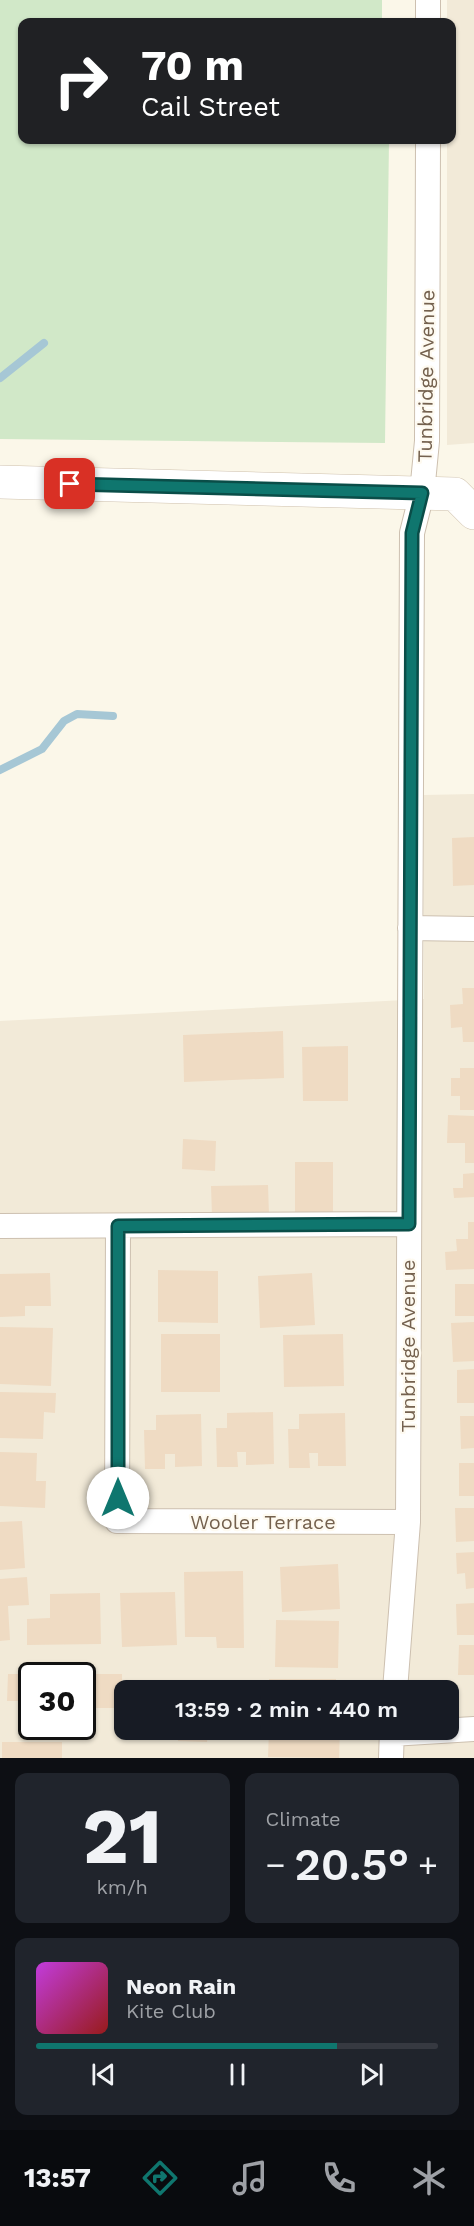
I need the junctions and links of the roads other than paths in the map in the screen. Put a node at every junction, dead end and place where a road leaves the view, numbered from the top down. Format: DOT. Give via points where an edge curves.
graph roads {
  1 [pos="428,0"];
  2 [pos="428,18"];
  3 [pos="428,144"];
  4 [pos="0,482"];
  5 [pos="422,493"];
  6 [pos="468,495"];
  7 [pos="410,928"];
  8 [pos="474,929"];
  9 [pos="409,1224"];
  10 [pos="0,1226"];
  11 [pos="118,1226"];
  12 [pos="408,1522"];
  13 [pos="396,1680"];
  14 [pos="474,1729"];
  15 [pos="459,1730"];
  16 [pos="392,1740"];
  17 [pos="391,1758"];
  1 -- 2 [label="street"];
  3 -- 5 [label="street, Tunbridge Avenue" via="427,441"];
  4 -- 5 [label="main road"];
  5 -- 6 [label="main road"];
  5 -- 7 [label="street, Tunbridge Avenue" via="412,533"];
  7 -- 8 [label="street"];
  7 -- 9 [label="street, Tunbridge Avenue"];
  9 -- 11 [label="street"];
  9 -- 12 [label="street, Tunbridge Avenue"];
  10 -- 11 [label="street"];
  11 -- 12 [label="street, Wooler Terrace" via="117,1521"];
  12 -- 13 [label="street, Tunbridge Avenue"];
  14 -- 15 [label="street"];
  16 -- 17 [label="street"];
}
